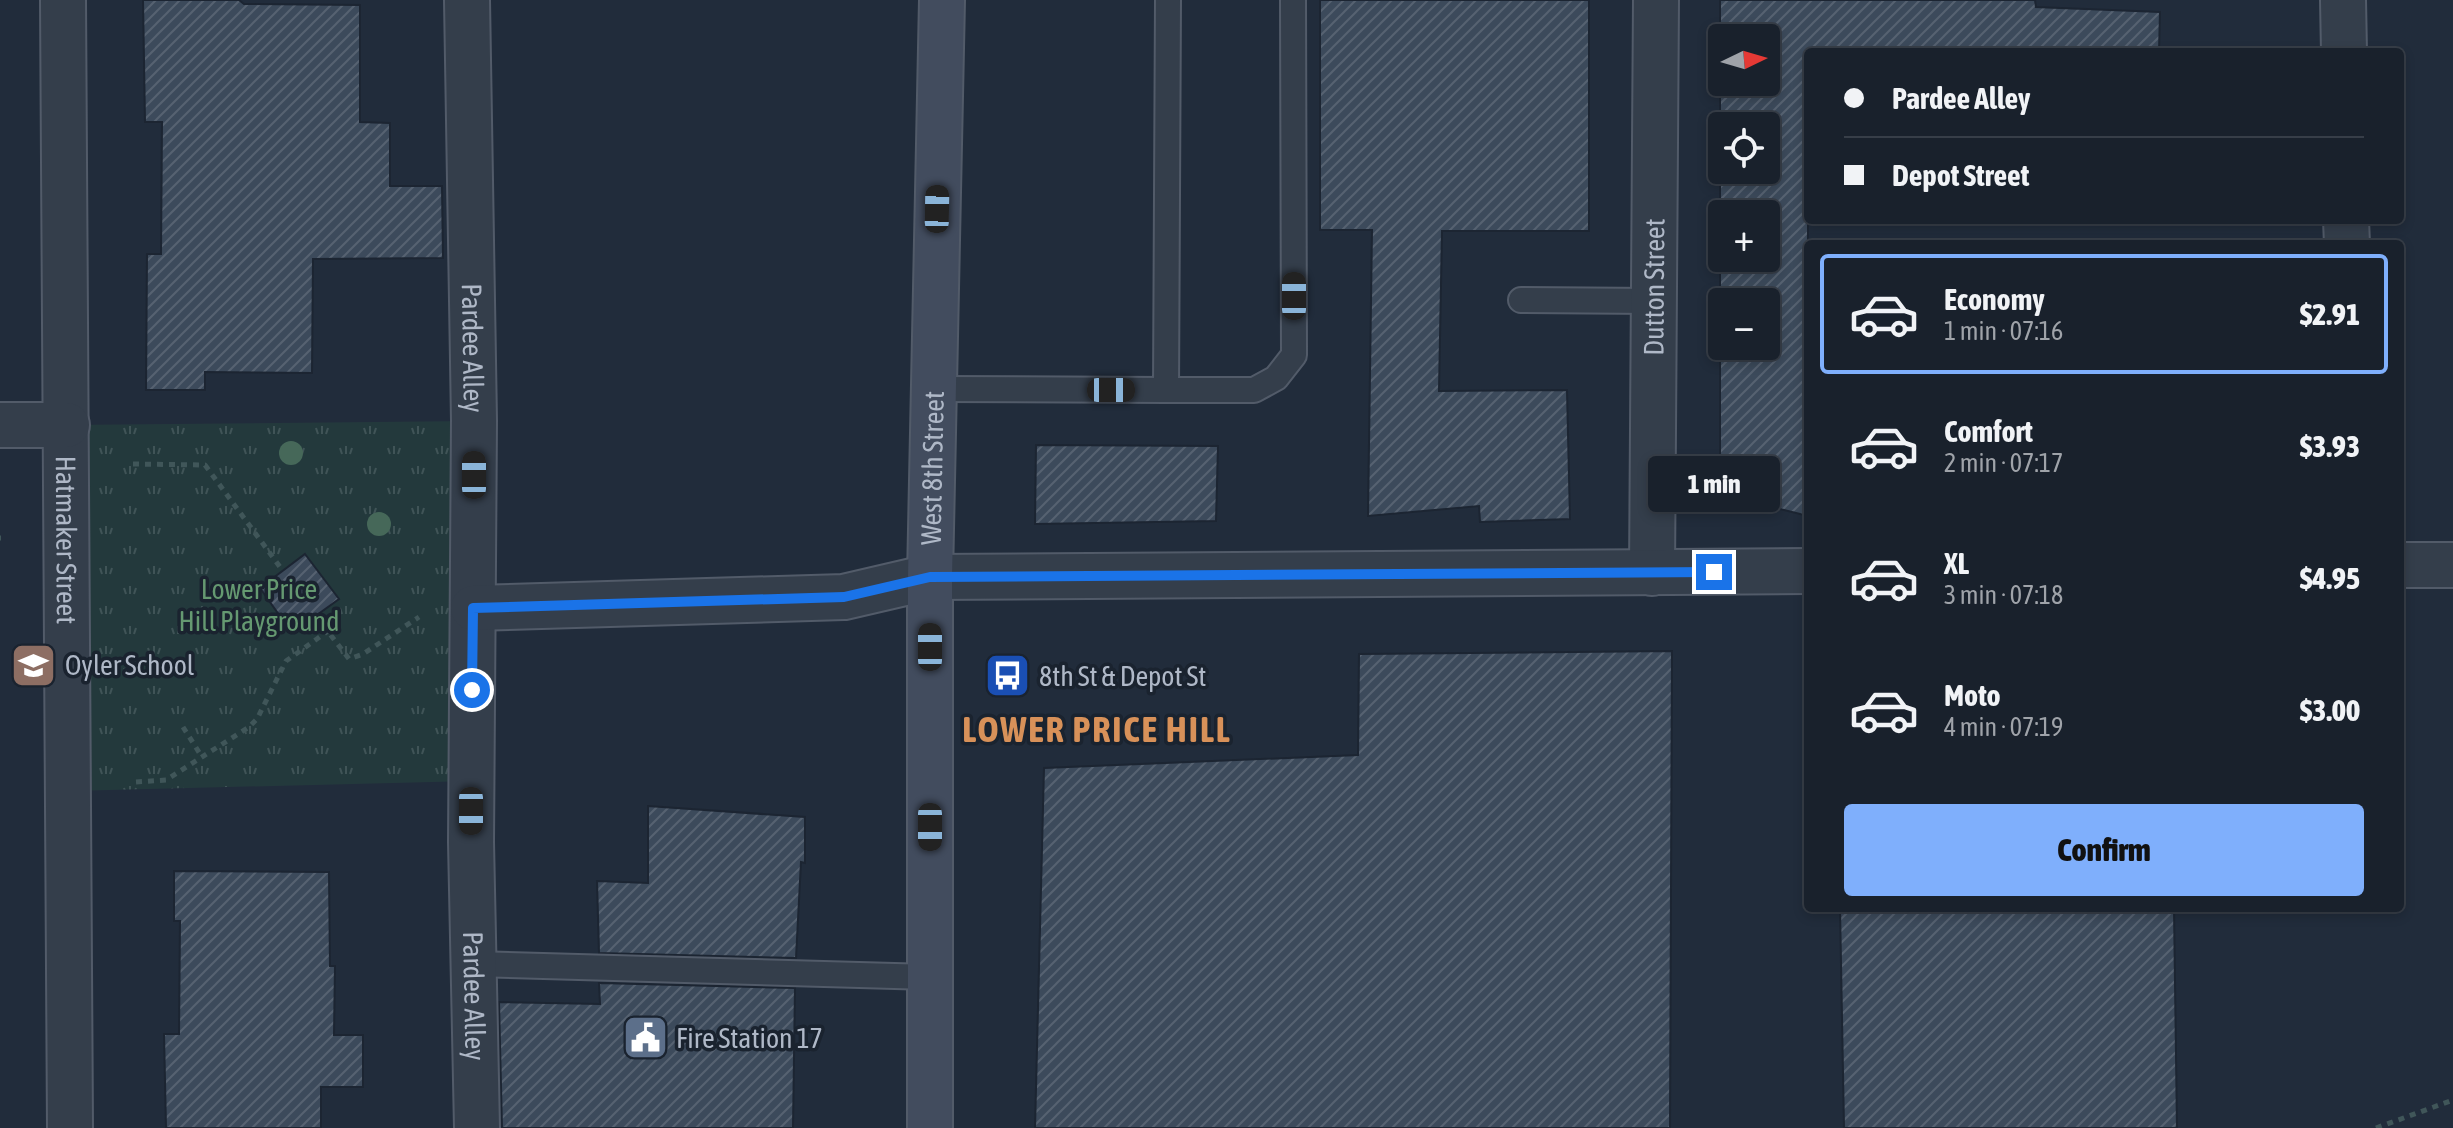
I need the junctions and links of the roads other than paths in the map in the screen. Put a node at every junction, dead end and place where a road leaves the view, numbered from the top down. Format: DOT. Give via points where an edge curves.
graph roads {
  1 [pos="63,0"];
  2 [pos="467,0"];
  3 [pos="942,0"];
  4 [pos="1168,0"];
  5 [pos="1293,0"];
  6 [pos="1656,0"];
  7 [pos="2343,0"];
  8 [pos="2344,48"];
  9 [pos="1521,300"];
  10 [pos="1654,301"];
  11 [pos="934,389"];
  12 [pos="1166,390"];
  13 [pos="0,425"];
  14 [pos="67,425"];
  15 [pos="2404,565"];
  16 [pos="2453,565"];
  17 [pos="1804,571"];
  18 [pos="1652,573"];
  19 [pos="930,577"];
  20 [pos="473,608"];
  21 [pos="474,964"];
  22 [pos="930,977"];
  23 [pos="70,1128"];
  24 [pos="477,1128"];
  25 [pos="930,1128"];
  1 -- 14 [label="street, Hatmaker Street"];
  2 -- 20 [label="street, Pardee Alley"];
  3 -- 11 [label="main road, West 8th Street"];
  4 -- 12 [label="lane"];
  5 -- 12 [label="lane" via="1294,355 1276,378 1254,390"];
  6 -- 10 [label="street, Dutton Street"];
  7 -- 8 [label="street"];
  9 -- 10 [label="lane"];
  10 -- 18 [label="street, Dutton Street"];
  11 -- 12 [label="lane"];
  11 -- 19 [label="main road, West 8th Street"];
  13 -- 14 [label="street"];
  14 -- 23 [label="street, Hatmaker Street"];
  15 -- 16 [label="street"];
  17 -- 18 [label="street"];
  18 -- 19 [label="street"];
  19 -- 20 [label="street" via="844,597"];
  19 -- 22 [label="main road, West 8th Street"];
  20 -- 21 [label="street, Pardee Alley"];
  21 -- 22 [label="lane"];
  21 -- 24 [label="street, Pardee Alley"];
  22 -- 25 [label="main road, West 8th Street"];
}
